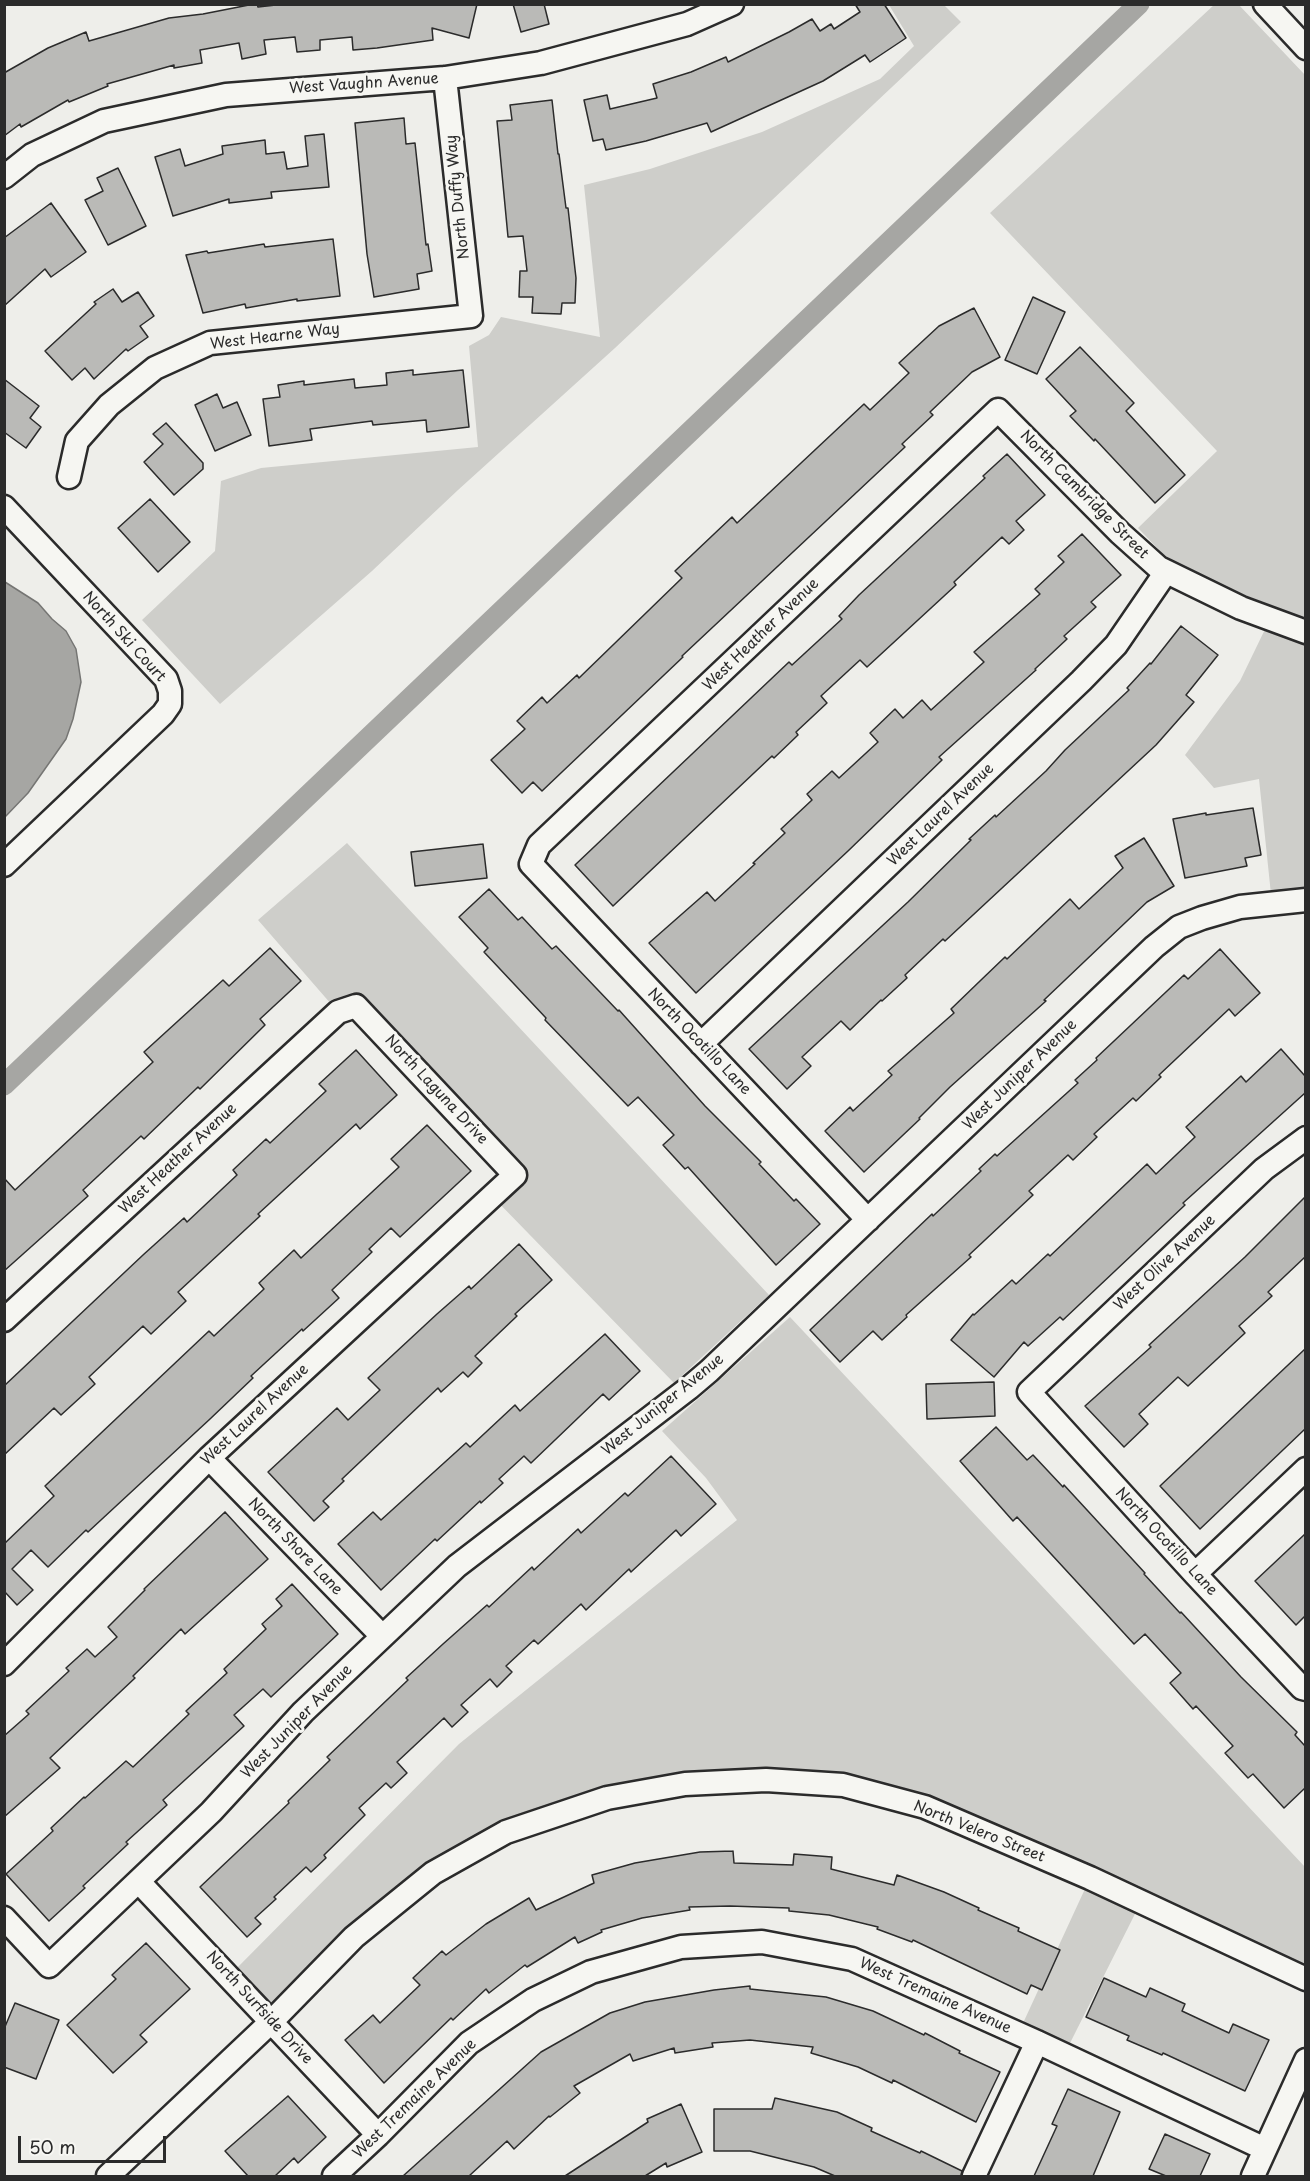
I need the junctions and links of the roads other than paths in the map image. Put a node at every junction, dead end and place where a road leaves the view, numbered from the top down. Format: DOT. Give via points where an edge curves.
graph roads {
  1 [pos="732,4"];
  2 [pos="1265,4"];
  3 [pos="1305,48"];
  4 [pos="445,78"];
  5 [pos="4,177"];
  6 [pos="471,316"];
  7 [pos="998,410"];
  8 [pos="69,477"];
  9 [pos="4,507"];
  10 [pos="1166,572"];
  11 [pos="1305,632"];
  12 [pos="531,864"];
  13 [pos="4,865"];
  14 [pos="1305,900"];
  15 [pos="356,1006"];
  16 [pos="701,1044"];
  17 [pos="1305,1138"];
  18 [pos="515,1175"];
  19 [pos="868,1220"];
  20 [pos="4,1320"];
  21 [pos="1029,1392"];
  22 [pos="209,1458"];
  23 [pos="1305,1469"];
  24 [pos="1195,1574"];
  25 [pos="382,1636"];
  26 [pos="4,1664"];
  27 [pos="1305,1689"];
  28 [pos="139,1882"];
  29 [pos="4,1918"];
  30 [pos="1305,1979"];
  31 [pos="272,2021"];
  32 [pos="1037,2042"];
  33 [pos="1305,2060"];
  34 [pos="378,2135"];
  35 [pos="1265,2149"];
  36 [pos="108,2176"];
  37 [pos="334,2176"];
  38 [pos="974,2176"];
  39 [pos="1253,2176"];
  1 -- 4 [label="street, West Vaughn Avenue" via="687,24 541,63"];
  2 -- 3 [label="street"];
  4 -- 5 [label="street, West Vaughn Avenue" via="226,95 104,121 32,156"];
  4 -- 6 [label="street, North Duffy Way"];
  6 -- 8 [label="street, West Hearne Way" via="210,343 156,368 108,405 77,441"];
  7 -- 10 [label="street, North Cambridge Street" via="1120,534"];
  7 -- 12 [label="street, West Heather Avenue" via="539,845"];
  9 -- 13 [label="street, North Ski Court" via="166,679 170,691 170,704 163,714"];
  10 -- 11 [label="street, North Cambridge Street" via="1241,608"];
  10 -- 16 [label="street, West Laurel Avenue" via="1116,645 1081,681"];
  12 -- 16 [label="street, North Ocotillo Lane"];
  14 -- 19 [label="street, West Juniper Avenue" via="1240,907 1179,927"];
  15 -- 18 [label="street, North Laguna Drive"];
  15 -- 20 [label="street, West Heather Avenue" via="338,1012"];
  16 -- 19 [label="street, North Ocotillo Lane"];
  17 -- 21 [label="street, West Olive Avenue" via="1264,1169"];
  18 -- 22 [label="street, West Laurel Avenue"];
  19 -- 25 [label="street, West Juniper Avenue" via="689,1388 457,1566"];
  21 -- 24 [label="street, North Ocotillo Lane"];
  22 -- 25 [label="street, North Shore Lane"];
  22 -- 26 [label="street, West Laurel Avenue"];
  23 -- 24 [label="street"];
  24 -- 27 [label="street, North Ocotillo Lane"];
  25 -- 28 [label="street, West Juniper Avenue"];
  28 -- 29 [label="street, West Juniper Avenue" via="49,1966"];
  28 -- 31 [label="street, North Surfside Drive"];
  30 -- 31 [label="street, North Velero Street" via="1090,1878 924,1807 843,1785 766,1780 685,1784 608,1798 506,1832 434,1873 371,1923"];
  31 -- 34 [label="street, North Surfside Drive"];
  31 -- 36 [label="street, North Velero Street"];
  32 -- 34 [label="street, West Tremaine Avenue" via="852,1959 762,1942 681,1947 591,1972 533,2000 469,2043"];
  32 -- 35 [label="street, West Tremaine Avenue"];
  32 -- 38 [label="street"];
  33 -- 35 [label="street"];
  34 -- 37 [label="street, West Tremaine Avenue"];
  35 -- 39 [label="street"];
}
